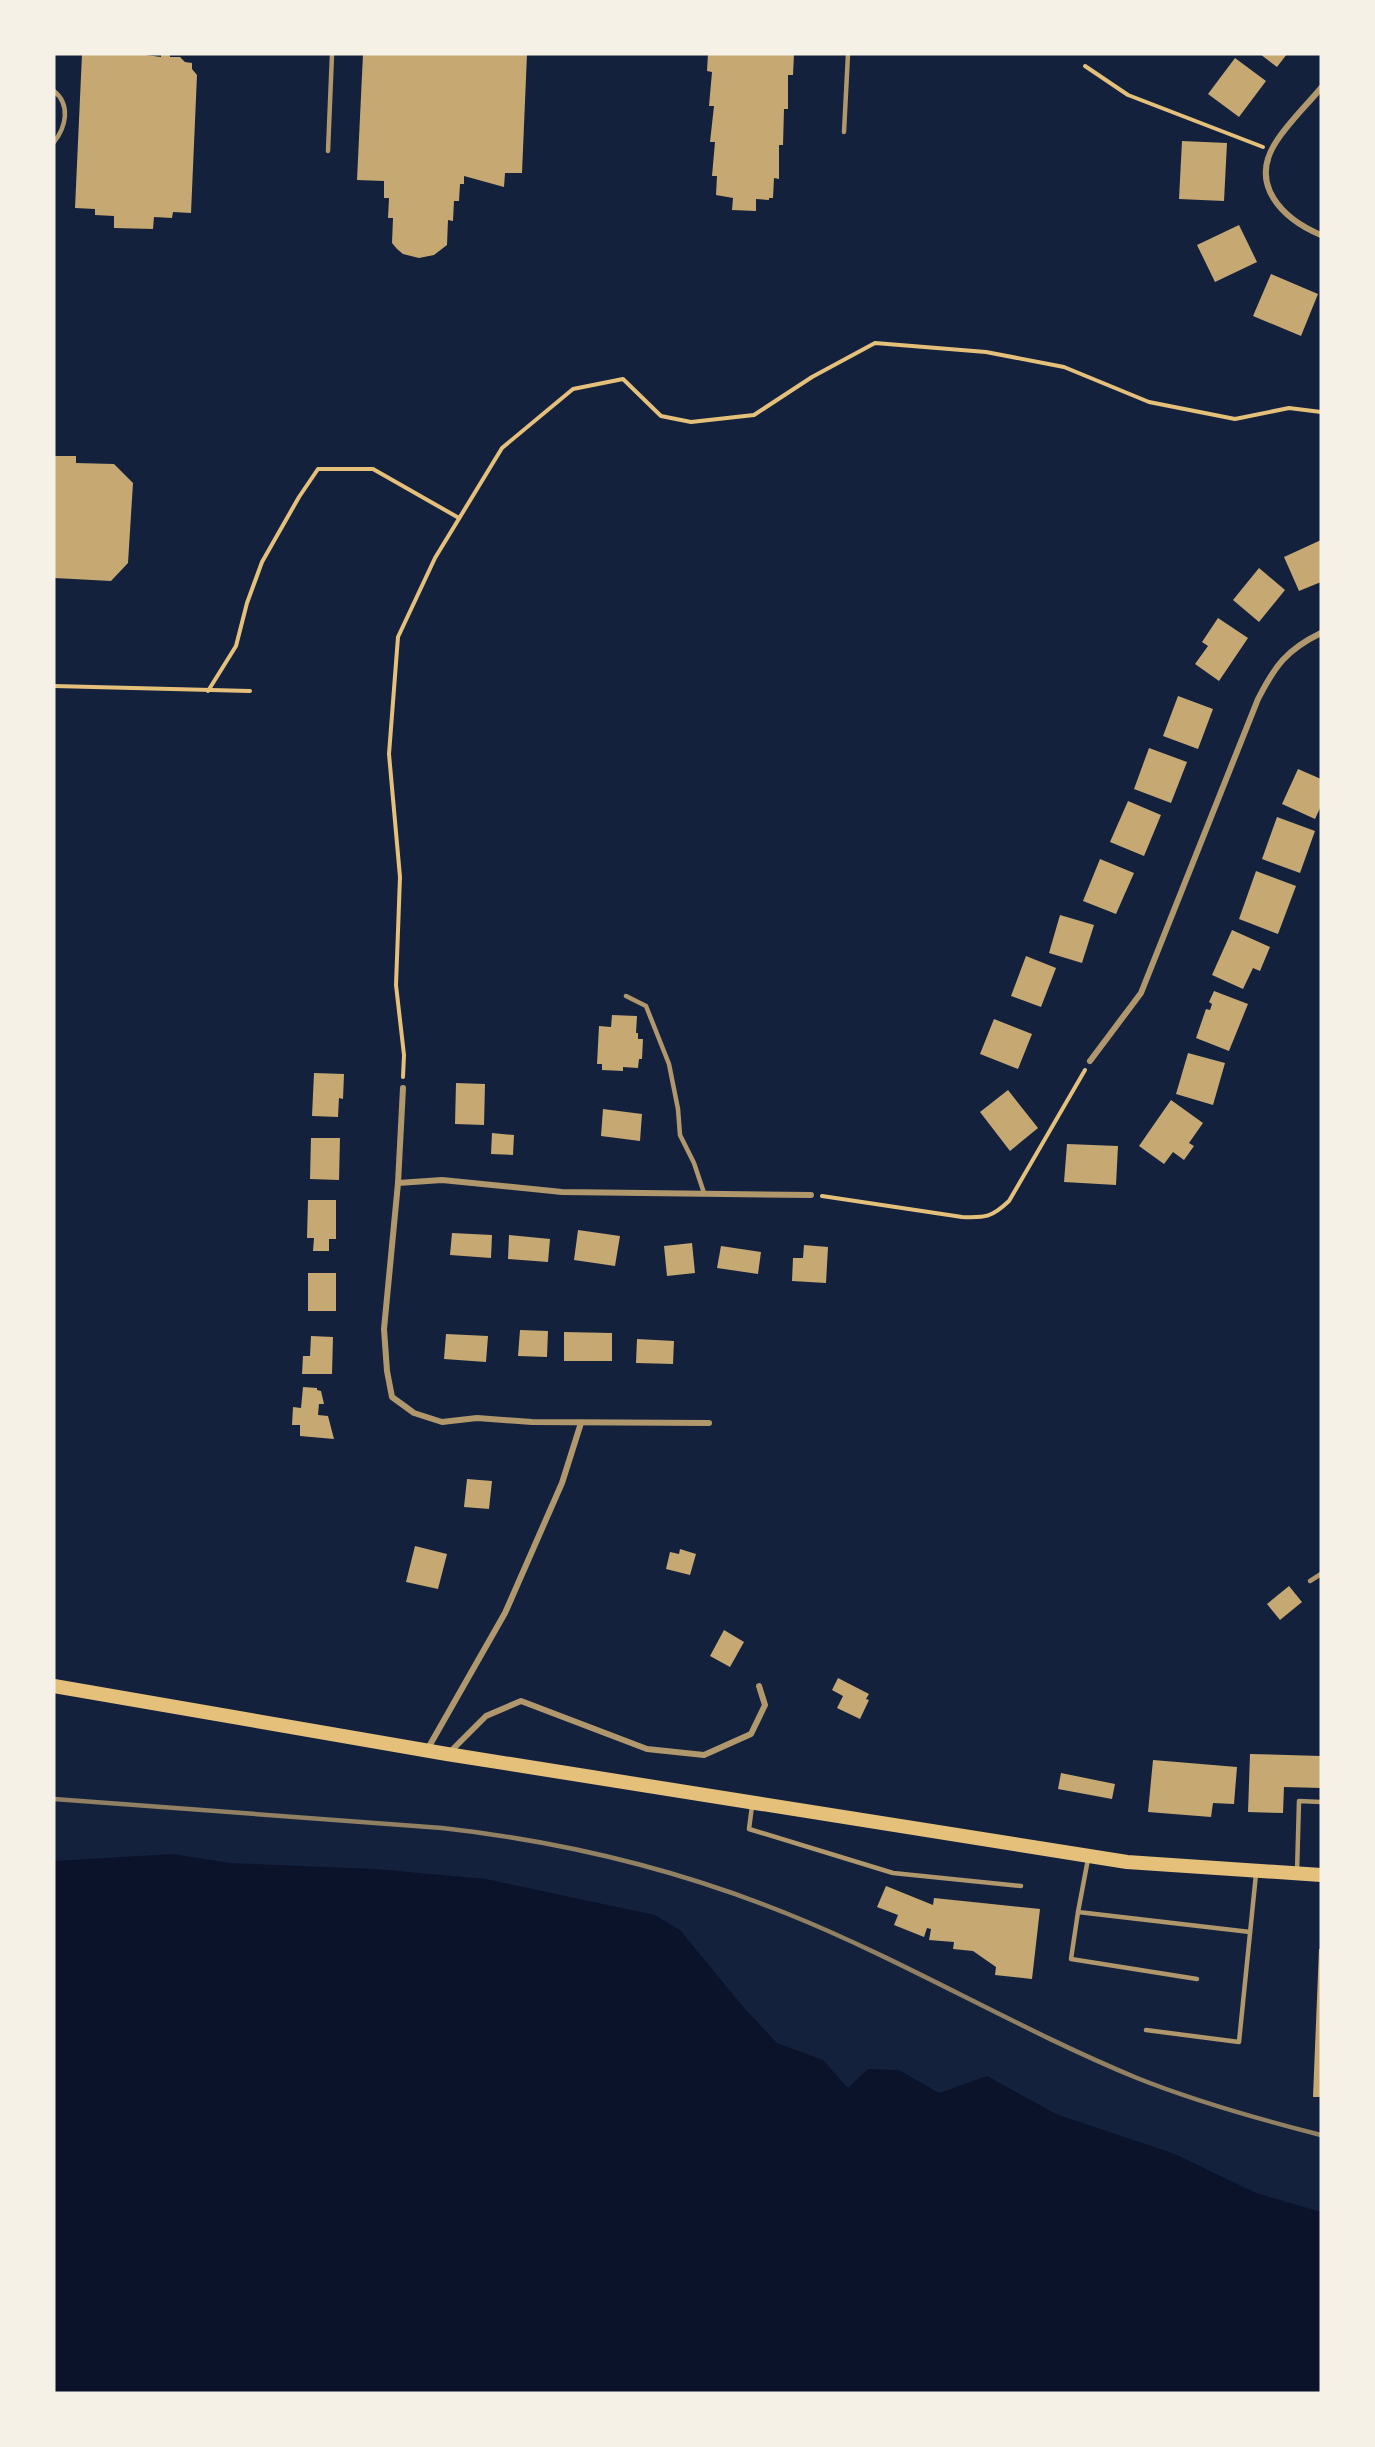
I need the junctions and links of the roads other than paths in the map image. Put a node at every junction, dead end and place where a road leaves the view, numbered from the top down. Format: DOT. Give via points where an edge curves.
graph roads {
  1 [pos="332,54"];
  2 [pos="848,54"];
  3 [pos="1321,88"];
  4 [pos="54,91"];
  5 [pos="844,132"];
  6 [pos="54,142"];
  7 [pos="328,151"];
  8 [pos="1321,235"];
  9 [pos="1321,633"];
  10 [pos="626,996"];
  11 [pos="1090,1061"];
  12 [pos="403,1088"];
  13 [pos="398,1182"];
  14 [pos="704,1193"];
  15 [pos="811,1195"];
  16 [pos="581,1423"];
  17 [pos="708,1423"];
  18 [pos="1321,1574"];
  19 [pos="1310,1581"];
  20 [pos="54,1686"];
  21 [pos="759,1686"];
  22 [pos="426,1750"];
  23 [pos="447,1754"];
  24 [pos="1321,1802"];
  25 [pos="752,1803"];
  26 [pos="1088,1856"];
  27 [pos="1256,1871"];
  28 [pos="1297,1874"];
  29 [pos="1321,1875"];
  30 [pos="1021,1886"];
  31 [pos="1078,1912"];
  32 [pos="1250,1932"];
  33 [pos="1197,1978"];
  34 [pos="1146,2030"];
  1 -- 7 [label="lane"];
  2 -- 5 [label="lane"];
  3 -- 8 [label="street" via="1275,143 1268,161 1267,180 1275,202 1289,218"];
  4 -- 6 [label="lane" via="65,108 64,128"];
  9 -- 11 [label="street" via="1301,642 1274,668 1258,699 1141,993"];
  10 -- 14 [label="lane" via="646,1006 669,1064 680,1135"];
  12 -- 13 [label="street"];
  13 -- 14 [label="street" via="442,1180 562,1192"];
  13 -- 16 [label="street" via="384,1329 392,1397 414,1413 442,1422 477,1418"];
  14 -- 15 [label="street"];
  16 -- 17 [label="street"];
  16 -- 22 [label="street" via="562,1483 505,1613"];
  18 -- 19 [label="lane"];
  20 -- 22 [label="main road"];
  21 -- 23 [label="street" via="765,1705 751,1734 705,1755 647,1749 521,1701 486,1716"];
  22 -- 23 [label="main road"];
  23 -- 25 [label="main road"];
  24 -- 28 [label="lane" via="1299,1801"];
  25 -- 26 [label="main road"];
  25 -- 30 [label="lane" via="749,1828 760,1832 893,1872"];
  26 -- 27 [label="main road"];
  26 -- 31 [label="lane"];
  27 -- 28 [label="main road"];
  27 -- 32 [label="lane"];
  28 -- 29 [label="main road"];
  31 -- 32 [label="lane"];
  31 -- 33 [label="lane" via="1071,1959"];
  32 -- 34 [label="lane" via="1239,2042"];
}
